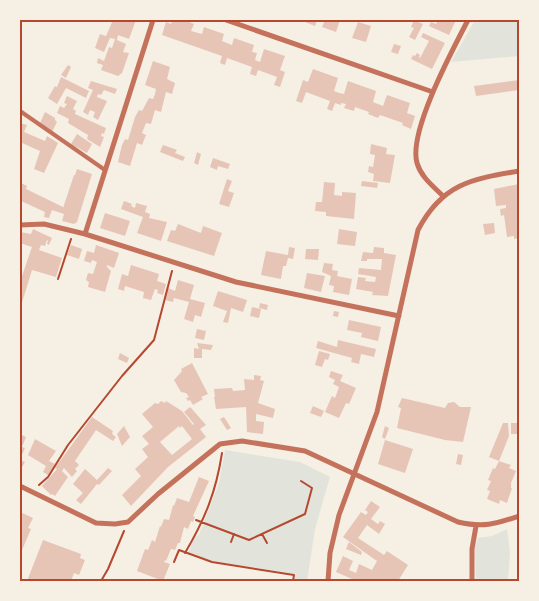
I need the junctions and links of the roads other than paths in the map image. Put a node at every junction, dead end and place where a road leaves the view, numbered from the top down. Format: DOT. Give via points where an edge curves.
graph roads {
  1 [pos="153,20"];
  2 [pos="226,20"];
  3 [pos="468,20"];
  4 [pos="433,92"];
  5 [pos="20,111"];
  6 [pos="105,170"];
  7 [pos="519,171"];
  8 [pos="443,196"];
  9 [pos="20,225"];
  10 [pos="85,234"];
  11 [pos="399,316"];
  12 [pos="353,473"];
  13 [pos="20,486"];
  14 [pos="519,516"];
  15 [pos="476,526"];
  16 [pos="328,581"];
  17 [pos="472,581"];
  1 -- 6 [label="street"];
  2 -- 4 [label="street"];
  3 -- 4 [label="street"];
  4 -- 8 [label="street" via="417,139 417,162 426,180"];
  5 -- 6 [label="lane"];
  6 -- 10 [label="street"];
  7 -- 8 [label="street" via="471,180"];
  8 -- 11 [label="street" via="418,230"];
  9 -- 10 [label="street" via="44,224"];
  10 -- 11 [label="street" via="236,282"];
  11 -- 12 [label="street" via="377,412"];
  12 -- 13 [label="street" via="305,451 242,441 224,443 158,494 128,522 115,524 96,523"];
  12 -- 15 [label="street" via="458,522"];
  12 -- 16 [label="street" via="330,553"];
  14 -- 15 [label="street"];
  15 -- 17 [label="street"];
}
